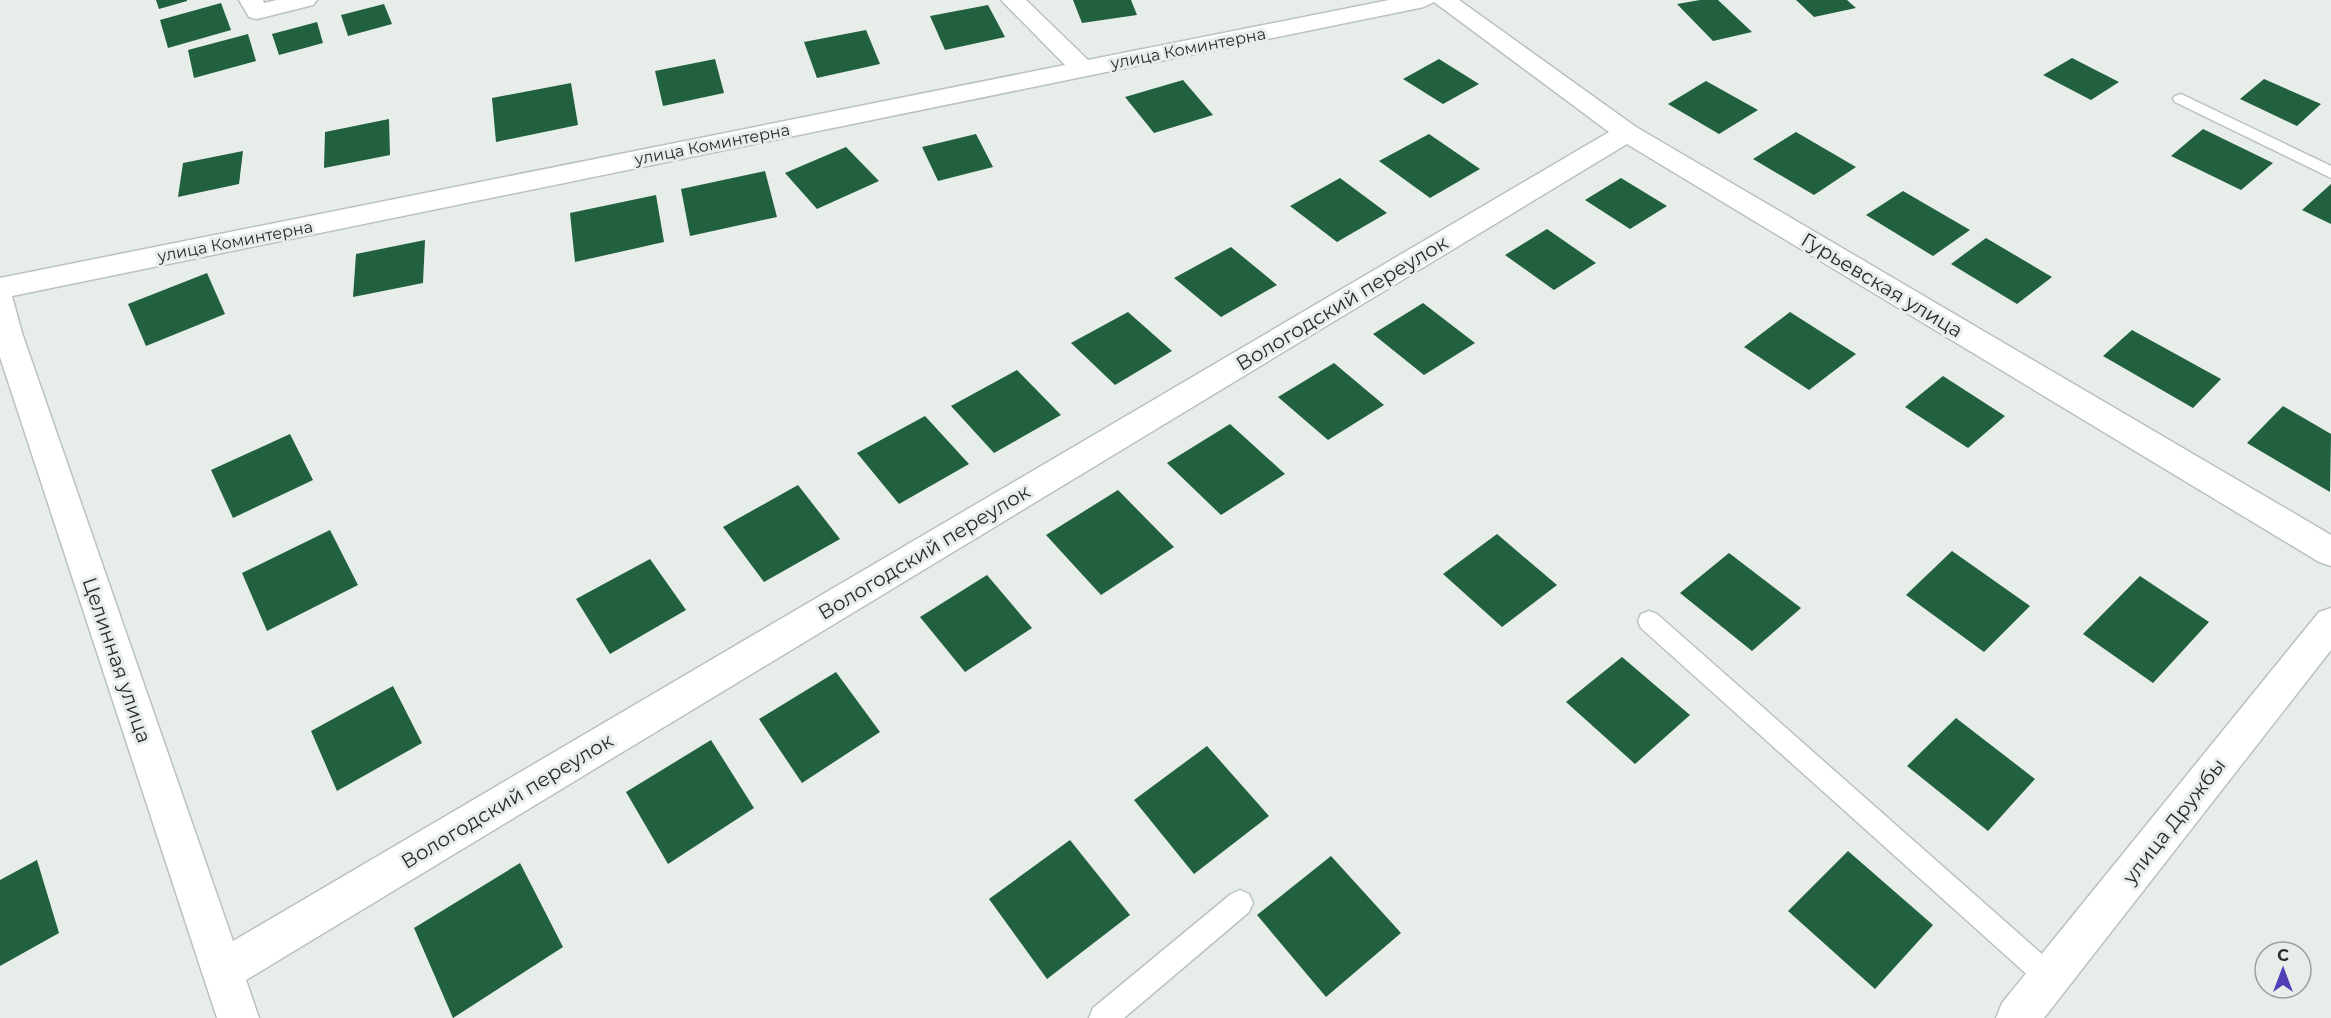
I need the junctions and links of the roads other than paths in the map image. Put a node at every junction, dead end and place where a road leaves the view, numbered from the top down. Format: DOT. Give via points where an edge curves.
graph roads {
  1 [pos="251,0"];
  2 [pos="305,0"];
  3 [pos="1013,0"];
  4 [pos="1424,0"];
  5 [pos="1444,0"];
  6 [pos="1083,69"];
  7 [pos="2181,99"];
  8 [pos="1627,133"];
  9 [pos="2331,173"];
  10 [pos="0,288"];
  11 [pos="2,323"];
  12 [pos="2331,552"];
  13 [pos="1649,621"];
  14 [pos="2331,623"];
  15 [pos="1240,903"];
  16 [pos="222,971"];
  17 [pos="2050,978"];
  18 [pos="238,1018"];
  19 [pos="1103,1018"];
  20 [pos="2017,1018"];
  1 -- 2 [label="street" via="257,12"];
  3 -- 6 [label="street"];
  4 -- 6 [label="street, улица Коминтерна"];
  5 -- 8 [label="street, Гурьевская улица"];
  6 -- 10 [label="street, улица Коминтерна"];
  7 -- 9 [label="lane"];
  8 -- 12 [label="street, Гурьевская улица"];
  8 -- 16 [label="street, Вологодский переулок"];
  11 -- 16 [label="street, Целинная улица"];
  13 -- 17 [label="lane"];
  14 -- 17 [label="street, улица Дружбы"];
  15 -- 19 [label="lane"];
  16 -- 18 [label="street, Целинная улица"];
  17 -- 20 [label="street, улица Дружбы"];
}
